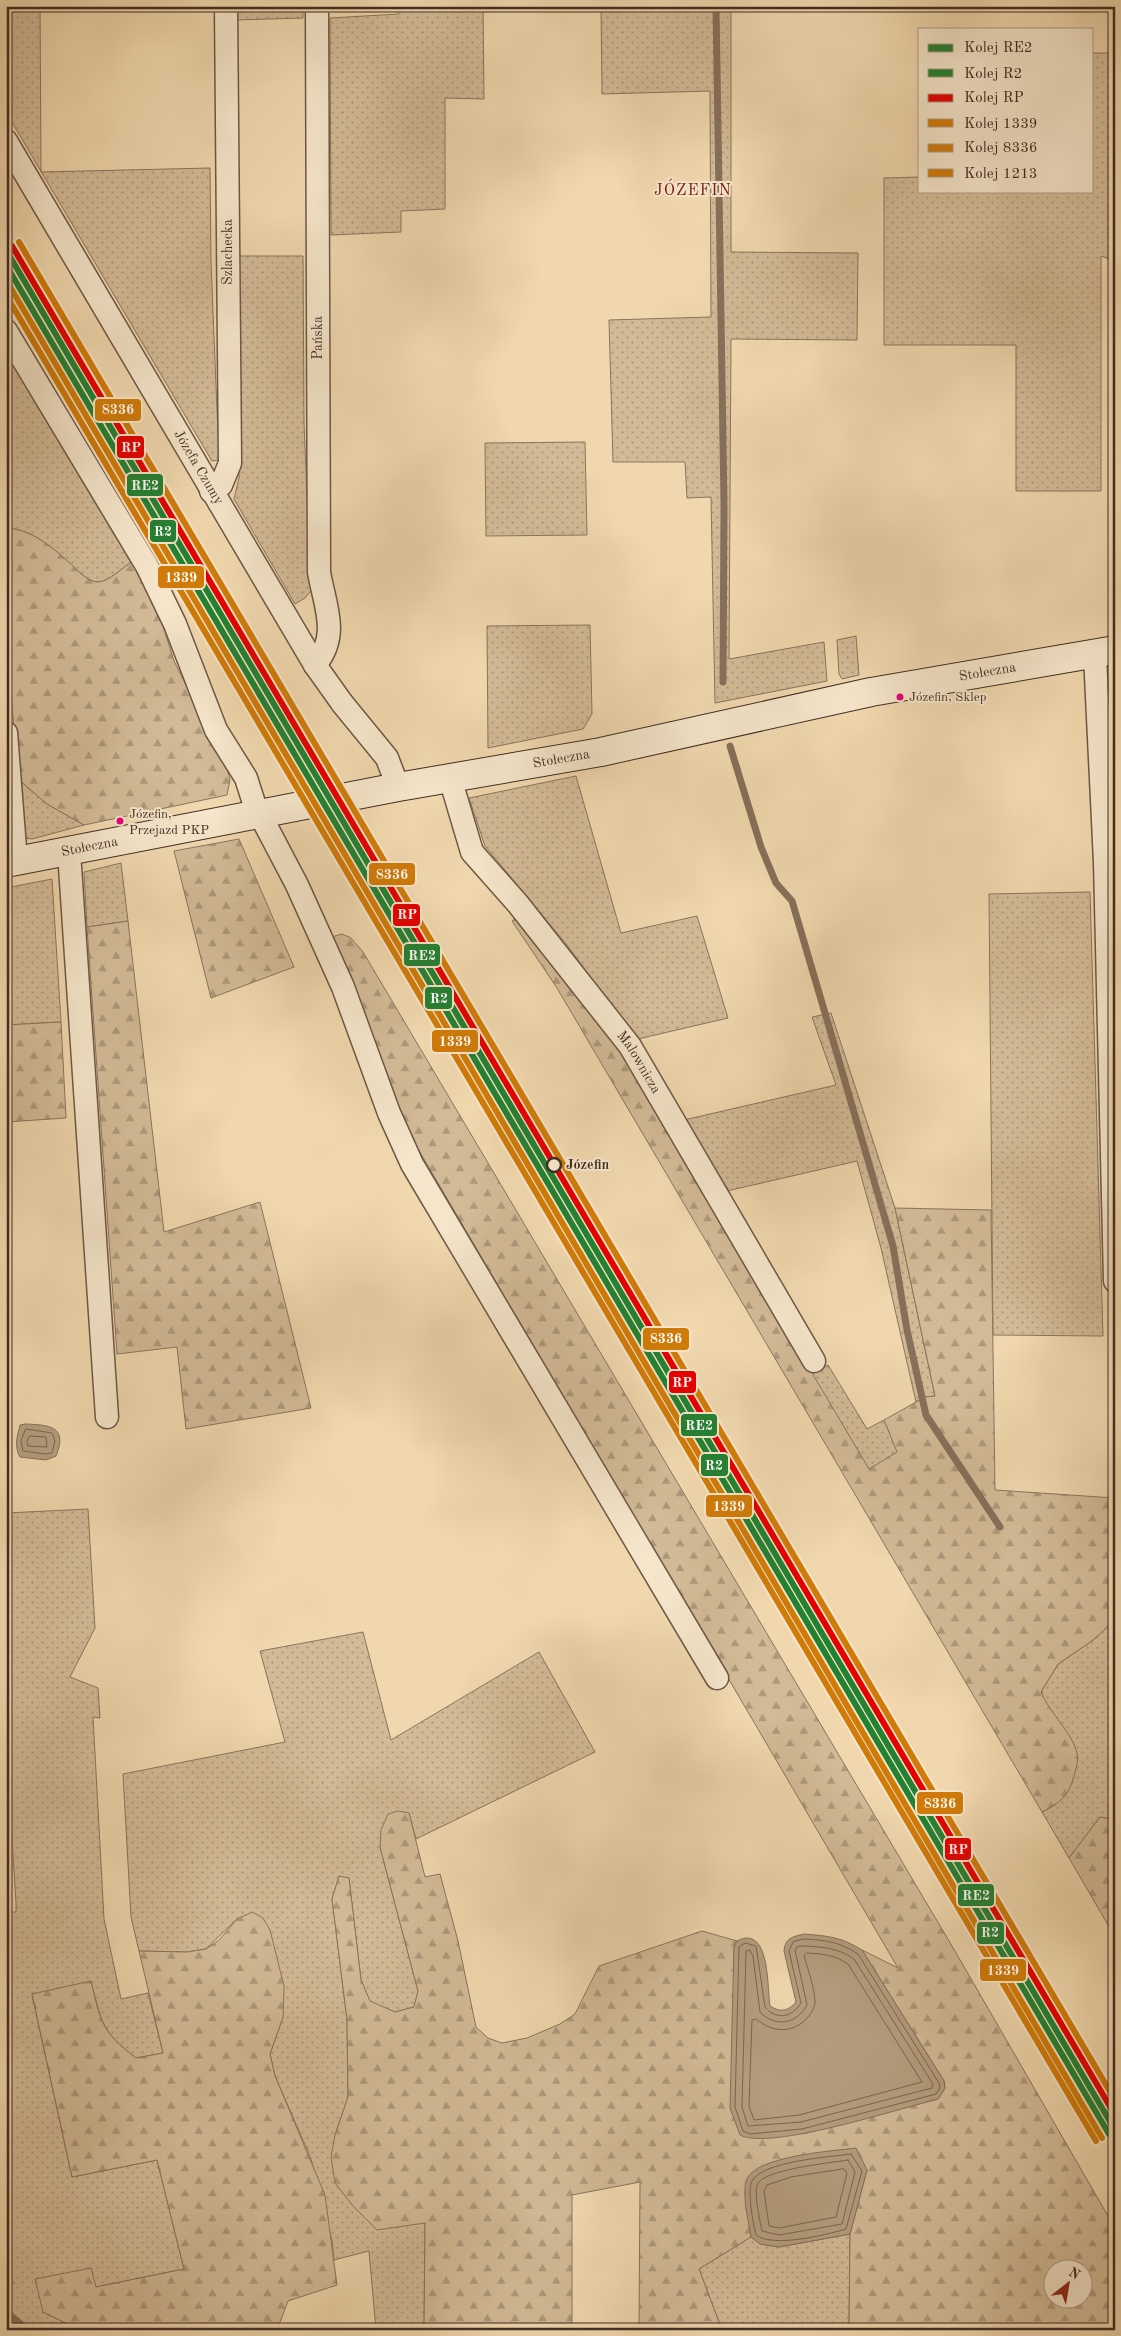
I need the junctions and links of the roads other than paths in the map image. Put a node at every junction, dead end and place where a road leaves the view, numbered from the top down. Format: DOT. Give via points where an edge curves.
graph roads {
  1 [pos="226,6"];
  2 [pos="317,6"];
  3 [pos="6,141"];
  4 [pos="6,332"];
  5 [pos="212,491"];
  6 [pos="1105,652"];
  7 [pos="315,665"];
  8 [pos="6,733"];
  9 [pos="450,778"];
  10 [pos="398,787"];
  11 [pos="260,815"];
  12 [pos="69,852"];
  13 [pos="11,862"];
  14 [pos="1115,1281"];
  15 [pos="814,1361"];
  16 [pos="107,1417"];
  17 [pos="717,1678"];
  1 -- 5 [label="street, Szlachecka" via="230,463 221,484"];
  2 -- 7 [label="street, Pańska" via="319,572 330,631 328,644"];
  3 -- 5 [label="street, Józefa Czumy"];
  4 -- 11 [label="street" via="147,566 175,624 216,730 246,778"];
  5 -- 7 [label="street, Józefa Czumy"];
  6 -- 9 [label="street, Stołeczna" via="871,692 601,752"];
  6 -- 14 [label="street" via="1105,862"];
  7 -- 10 [label="street, Józefa Czumy" via="387,758"];
  8 -- 13 [label="street"];
  9 -- 10 [label="street, Stołeczna"];
  9 -- 15 [label="street, Malownicza" via="472,852 518,904 630,1046"];
  10 -- 11 [label="street, Stołeczna"];
  11 -- 12 [label="street, Stołeczna"];
  11 -- 17 [label="street" via="343,987 389,1113 412,1164"];
  12 -- 13 [label="street, Stołeczna"];
  12 -- 16 [label="street"];
}
